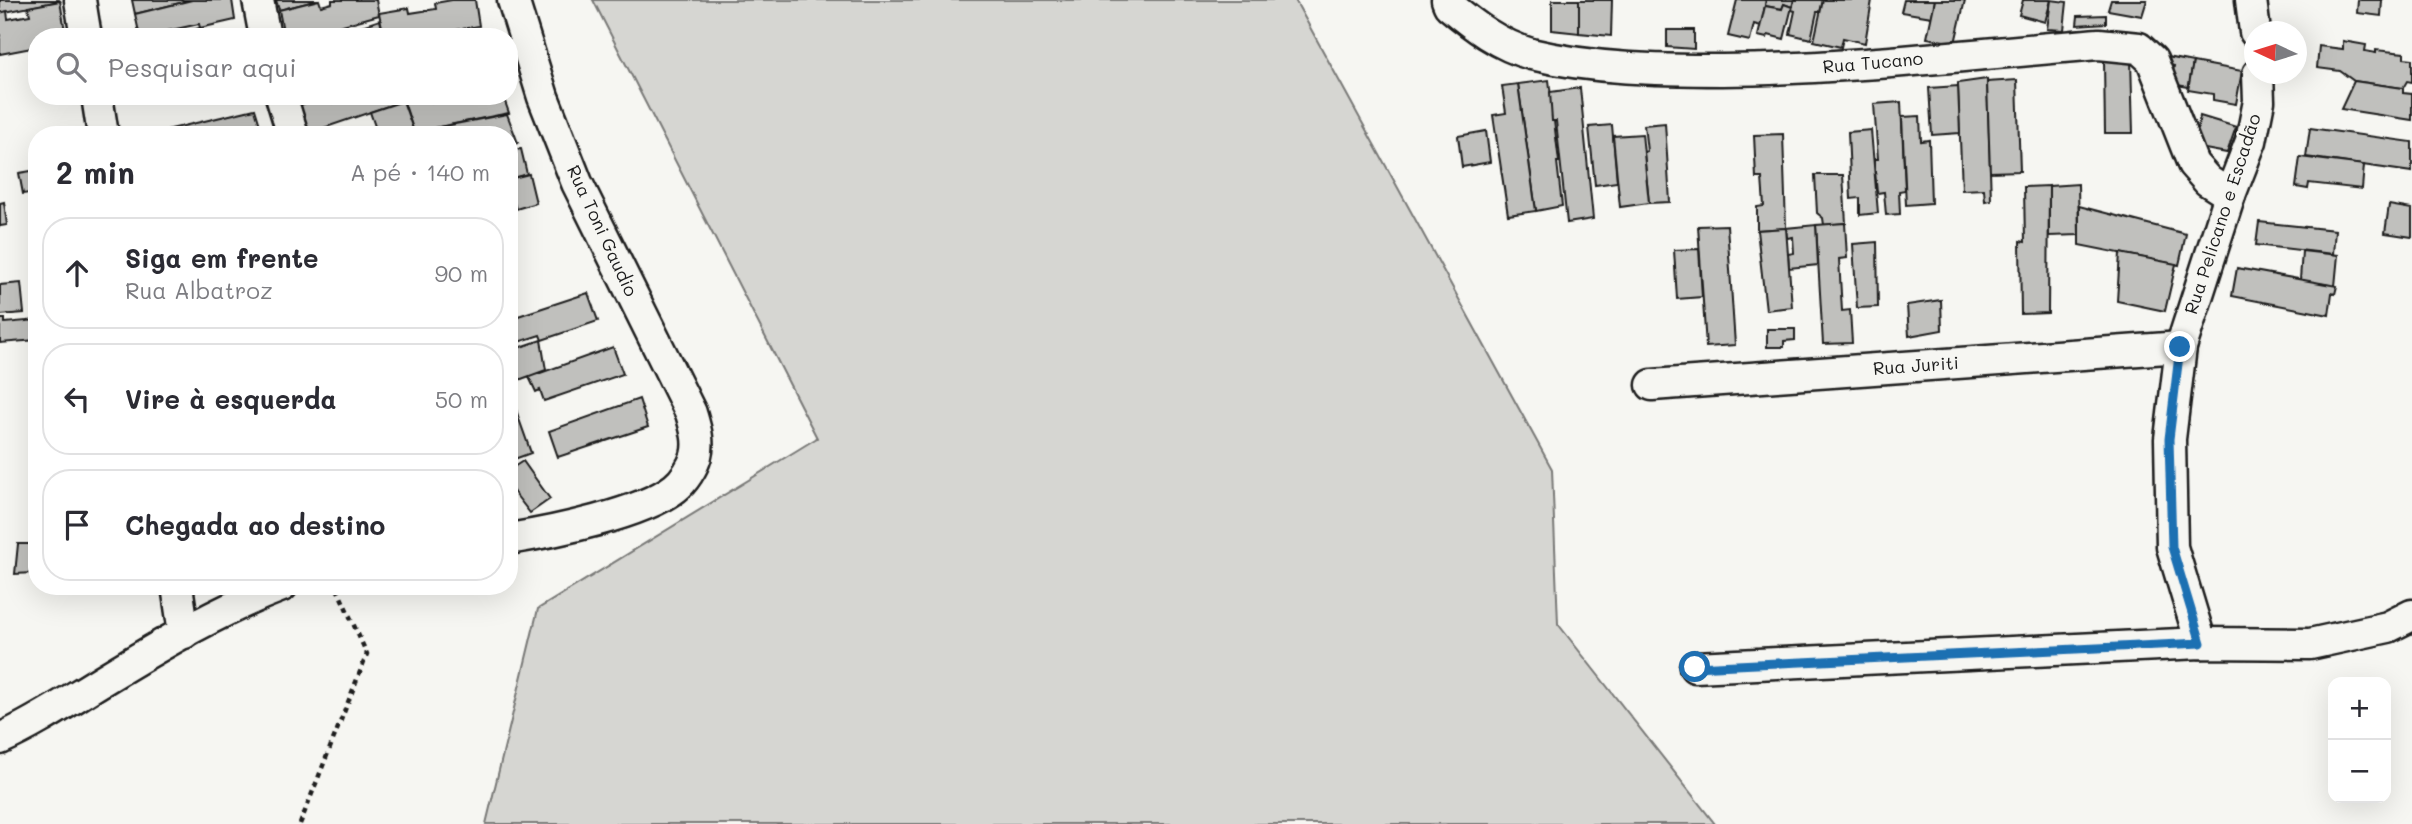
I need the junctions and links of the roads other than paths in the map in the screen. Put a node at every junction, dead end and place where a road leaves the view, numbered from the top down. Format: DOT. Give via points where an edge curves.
graph roads {
  1 [pos="80,0"];
  2 [pos="258,0"];
  3 [pos="513,0"];
  4 [pos="1447,0"];
  5 [pos="2251,0"];
  6 [pos="2254,21"];
  7 [pos="85,28"];
  8 [pos="263,28"];
  9 [pos="2258,84"];
  10 [pos="98,105"];
  11 [pos="284,105"];
  12 [pos="102,126"];
  13 [pos="290,126"];
  14 [pos="2230,195"];
  15 [pos="2180,347"];
  16 [pos="1652,385"];
  17 [pos="518,537"];
  18 [pos="178,595"];
  19 [pos="259,595"];
  20 [pos="2412,615"];
  21 [pos="184,633"];
  22 [pos="2201,643"];
  23 [pos="1695,667"];
  24 [pos="0,739"];
  1 -- 7 [label="street"];
  2 -- 8 [label="street"];
  3 -- 17 [label="street, Rua Toni Gaudio" via="542,97 577,183 691,413 697,435 696,456 674,489 638,507"];
  4 -- 14 [label="street, Rua Tucano" via="1485,34 1530,53 1662,70 1797,70 2099,44 2139,48 2152,60 2193,164"];
  5 -- 6 [label="street"];
  9 -- 14 [label="street, Rua Pelicano e Escadão" via="2251,141"];
  10 -- 12 [label="street"];
  11 -- 13 [label="street"];
  14 -- 15 [label="street, Rua Pelicano e Escadão"];
  15 -- 16 [label="street, Rua Juriti"];
  15 -- 22 [label="street, Rua Pelicano e Escadão" via="2169,439 2172,547"];
  18 -- 21 [label="street"];
  19 -- 21 [label="street"];
  20 -- 22 [label="street" via="2388,627 2309,644"];
  21 -- 24 [label="street" via="35,723"];
  22 -- 23 [label="street"];
}
